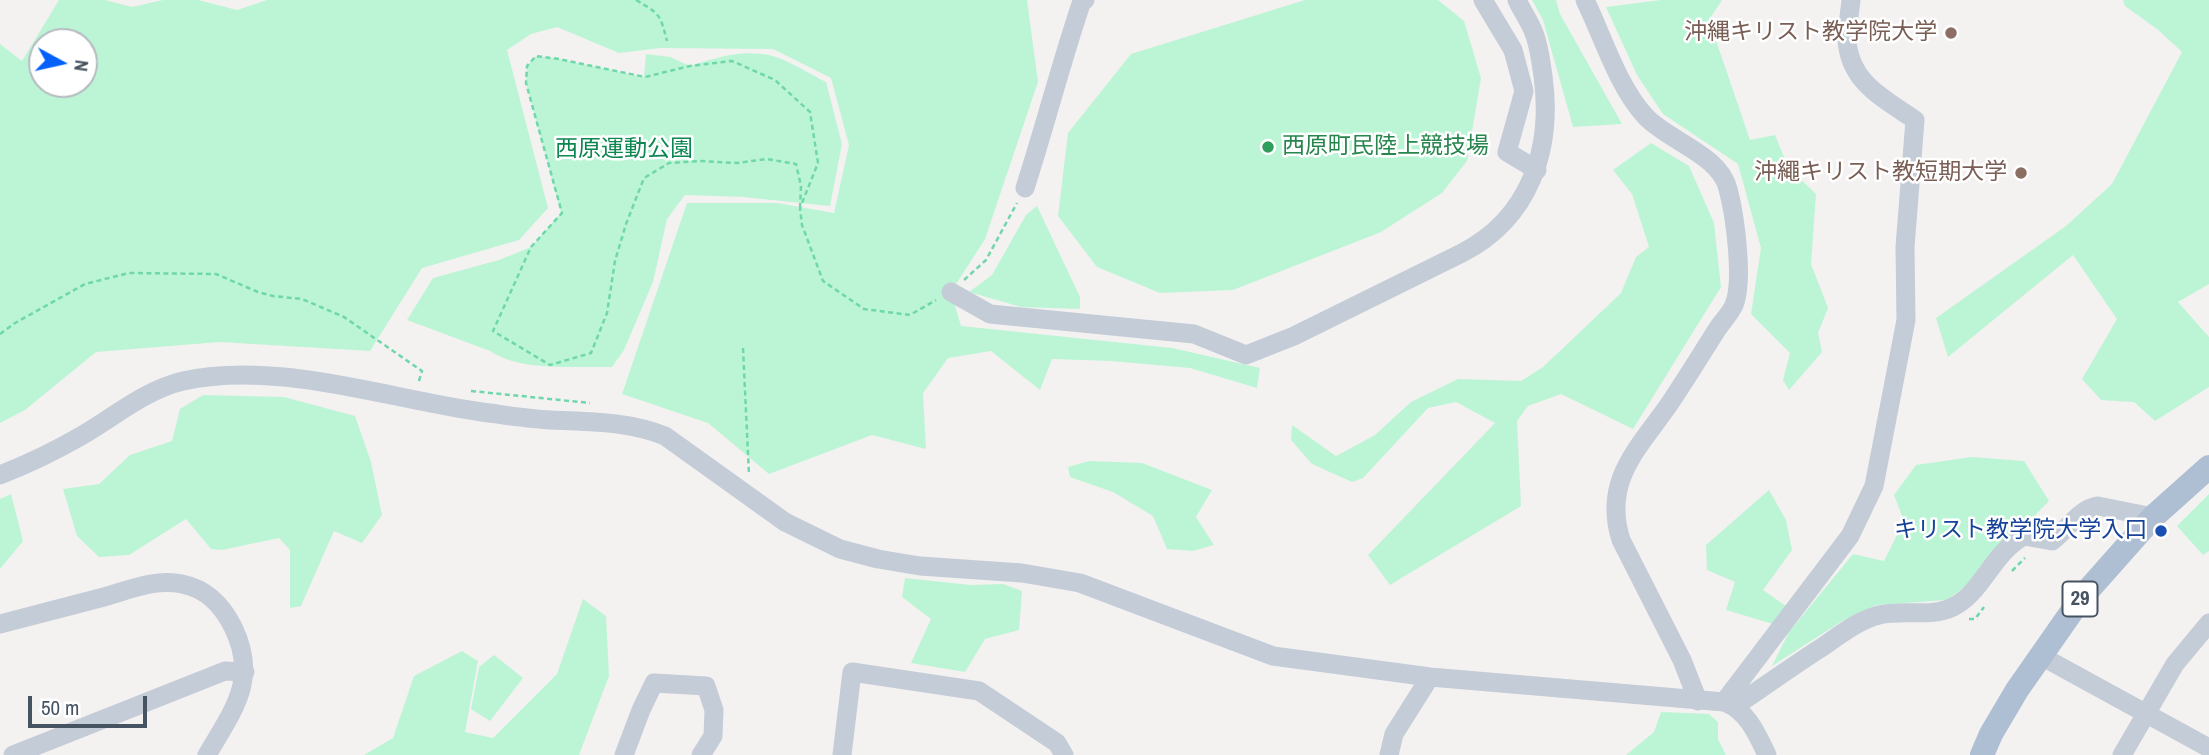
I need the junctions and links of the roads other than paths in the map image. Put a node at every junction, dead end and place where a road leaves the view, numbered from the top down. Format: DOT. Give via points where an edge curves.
graph roads {
  1 [pos="1085,0"];
  2 [pos="1483,0"];
  3 [pos="1517,0"];
  4 [pos="1585,0"];
  5 [pos="1851,0"];
  6 [pos="1537,170"];
  7 [pos="1025,188"];
  8 [pos="951,292"];
  9 [pos="2209,467"];
  10 [pos="0,475"];
  11 [pos="2153,517"];
  12 [pos="2209,623"];
  13 [pos="0,624"];
  14 [pos="2041,656"];
  15 [pos="245,672"];
  16 [pos="1430,677"];
  17 [pos="1698,701"];
  18 [pos="1730,704"];
  19 [pos="2145,713"];
  20 [pos="2209,748"];
  21 [pos="13,755"];
  22 [pos="207,755"];
  23 [pos="624,755"];
  24 [pos="701,755"];
  25 [pos="842,755"];
  26 [pos="1064,755"];
  27 [pos="1390,755"];
  28 [pos="1767,755"];
  29 [pos="1982,755"];
  30 [pos="2122,755"];
  1 -- 7 [label="street"];
  2 -- 6 [label="street" via="1513,50 1524,91 1507,152"];
  3 -- 6 [label="street" via="1535,35 1546,100"];
  4 -- 17 [label="street" via="1627,92 1647,118 1716,167 1728,187 1740,268 1734,304 1630,459 1615,503 1621,540"];
  5 -- 18 [label="street" via="1847,39 1854,70 1869,88 1915,120 1905,247 1906,320 1874,486 1850,536"];
  6 -- 8 [label="street" via="1510,215 1478,244 1294,336 1246,355 1194,334 990,313"];
  9 -- 11 [label="main road, 29"];
  10 -- 16 [label="street" via="81,436 128,406 181,382 211,377 328,383 481,412 614,422 665,436 785,522 840,549 919,566 1022,573 1080,583 1273,656"];
  11 -- 14 [label="main road, 29" via="2082,597"];
  11 -- 18 [label="street" via="2098,506 2083,512 2052,541 2024,536 2003,551 1966,598 1953,607 1878,615 1855,625"];
  12 -- 19 [label="street" via="2175,664"];
  13 -- 15 [label="street" via="152,583 180,583 212,597 226,614"];
  14 -- 19 [label="street"];
  14 -- 29 [label="main road, 29"];
  15 -- 21 [label="street" via="225,671"];
  15 -- 22 [label="street" via="239,701"];
  16 -- 17 [label="street"];
  16 -- 27 [label="street" via="1394,734"];
  17 -- 18 [label="street"];
  18 -- 28 [label="street" via="1746,717"];
  19 -- 20 [label="street"];
  19 -- 30 [label="street"];
  23 -- 24 [label="street" via="654,683 706,686 714,710 713,736"];
  25 -- 26 [label="street" via="852,672 979,691 1057,743"];
}
